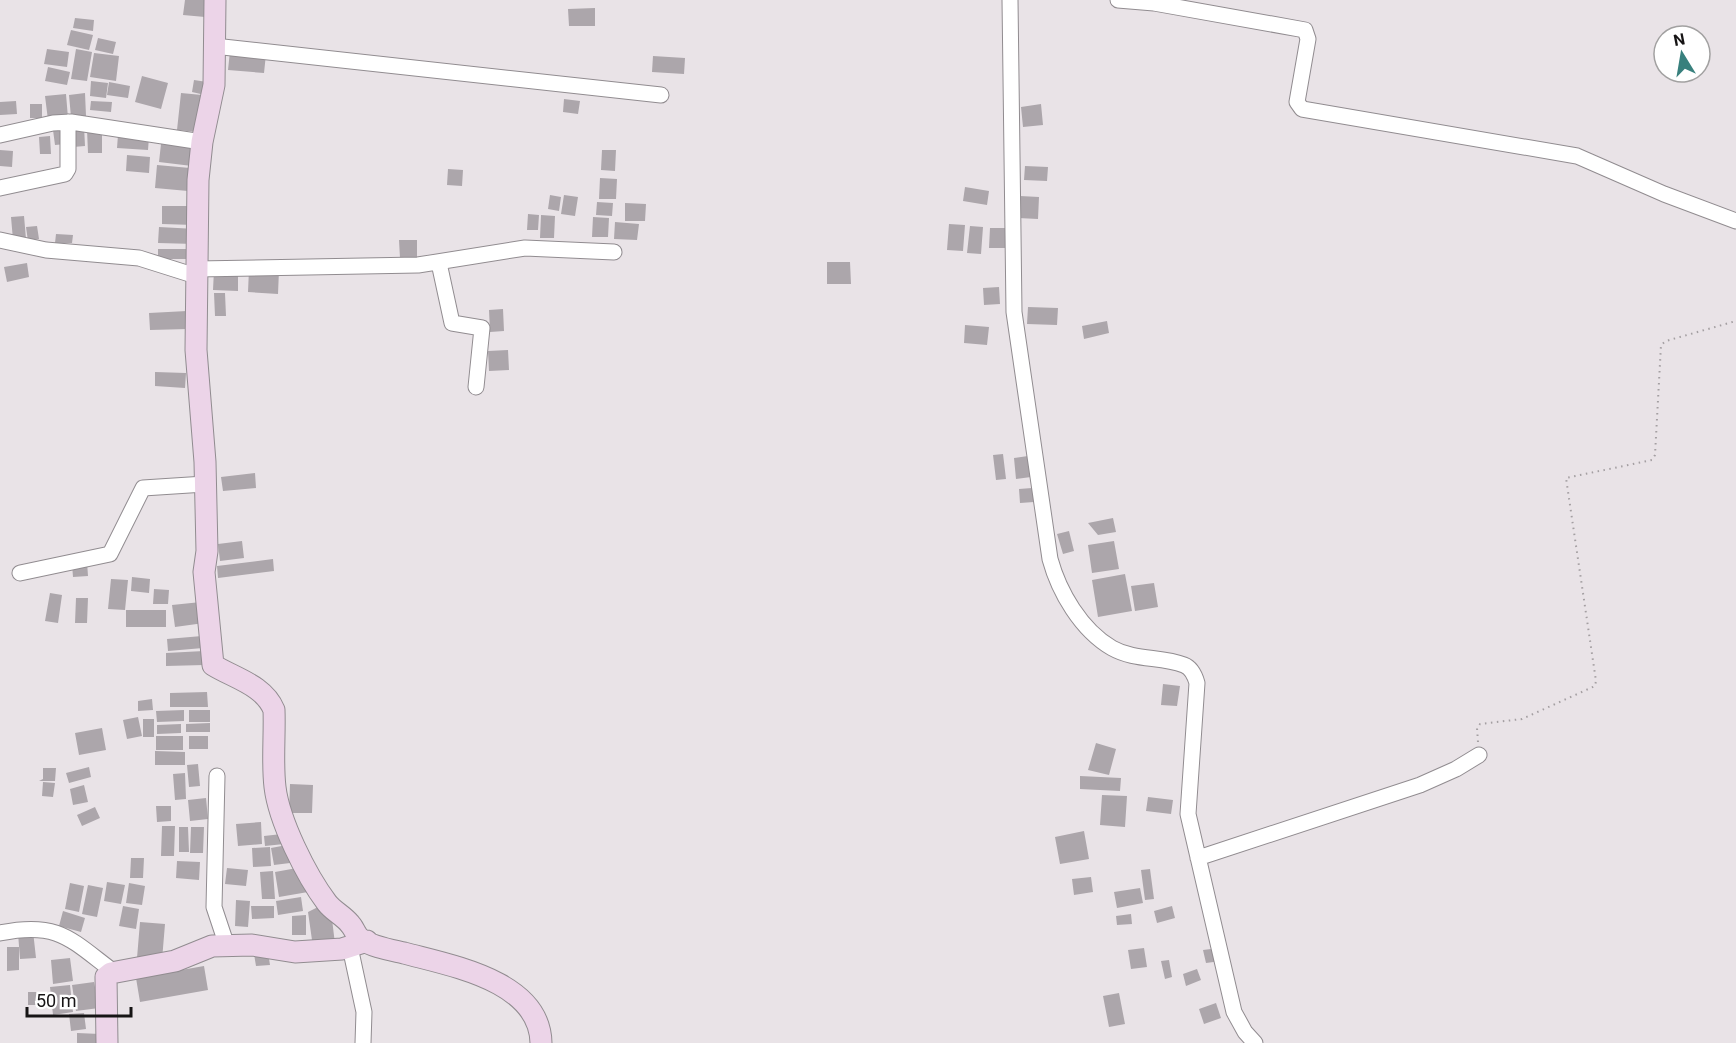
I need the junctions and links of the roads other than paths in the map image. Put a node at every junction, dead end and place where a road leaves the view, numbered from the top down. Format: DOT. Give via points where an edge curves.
graph roads {
  1 [pos="215,0"];
  2 [pos="1010,0"];
  3 [pos="1118,0"];
  4 [pos="214,46"];
  5 [pos="662,95"];
  6 [pos="68,122"];
  7 [pos="0,135"];
  8 [pos="202,142"];
  9 [pos="0,188"];
  10 [pos="1736,221"];
  11 [pos="0,240"];
  12 [pos="614,252"];
  13 [pos="439,263"];
  14 [pos="196,272"];
  15 [pos="476,387"];
  16 [pos="205,484"];
  17 [pos="20,573"];
  18 [pos="1479,754"];
  19 [pos="218,776"];
  20 [pos="1198,858"];
  21 [pos="0,933"];
  22 [pos="358,944"];
  23 [pos="226,946"];
  24 [pos="114,972"];
  25 [pos="107,1043"];
  26 [pos="363,1043"];
  27 [pos="541,1043"];
  28 [pos="1255,1043"];
  1 -- 4 [label="street"];
  2 -- 20 [label="street" via="1014,319 1050,559 1063,594 1109,646 1130,656 1184,665 1194,676 1197,683 1187,806"];
  3 -- 10 [label="street" via="1305,30 1308,39 1297,102 1302,109 1577,156"];
  4 -- 5 [label="street"];
  4 -- 8 [label="street" via="214,85"];
  6 -- 7 [label="street"];
  6 -- 8 [label="street"];
  6 -- 9 [label="street" via="65,174"];
  8 -- 14 [label="street"];
  11 -- 14 [label="street" via="46,250 139,258"];
  12 -- 13 [label="street" via="525,248"];
  13 -- 14 [label="street"];
  13 -- 15 [label="street" via="452,323 482,328"];
  14 -- 16 [label="street" via="196,350"];
  16 -- 17 [label="street" via="143,488 110,554"];
  16 -- 22 [label="street" via="204,572 213,665 259,689 269,699 273,710 275,789 287,826 311,878 328,904 349,922 360,938"];
  18 -- 20 [label="street" via="1420,785"];
  19 -- 23 [label="street" via="214,907"];
  20 -- 28 [label="street" via="1234,1012"];
  21 -- 24 [label="street" via="32,928 56,931"];
  22 -- 23 [label="street" via="295,951"];
  22 -- 26 [label="street"];
  22 -- 27 [label="street" via="451,967 502,985 520,996 534,1014"];
  23 -- 24 [label="street" via="212,946 175,961"];
  24 -- 25 [label="street" via="106,977"];
}
